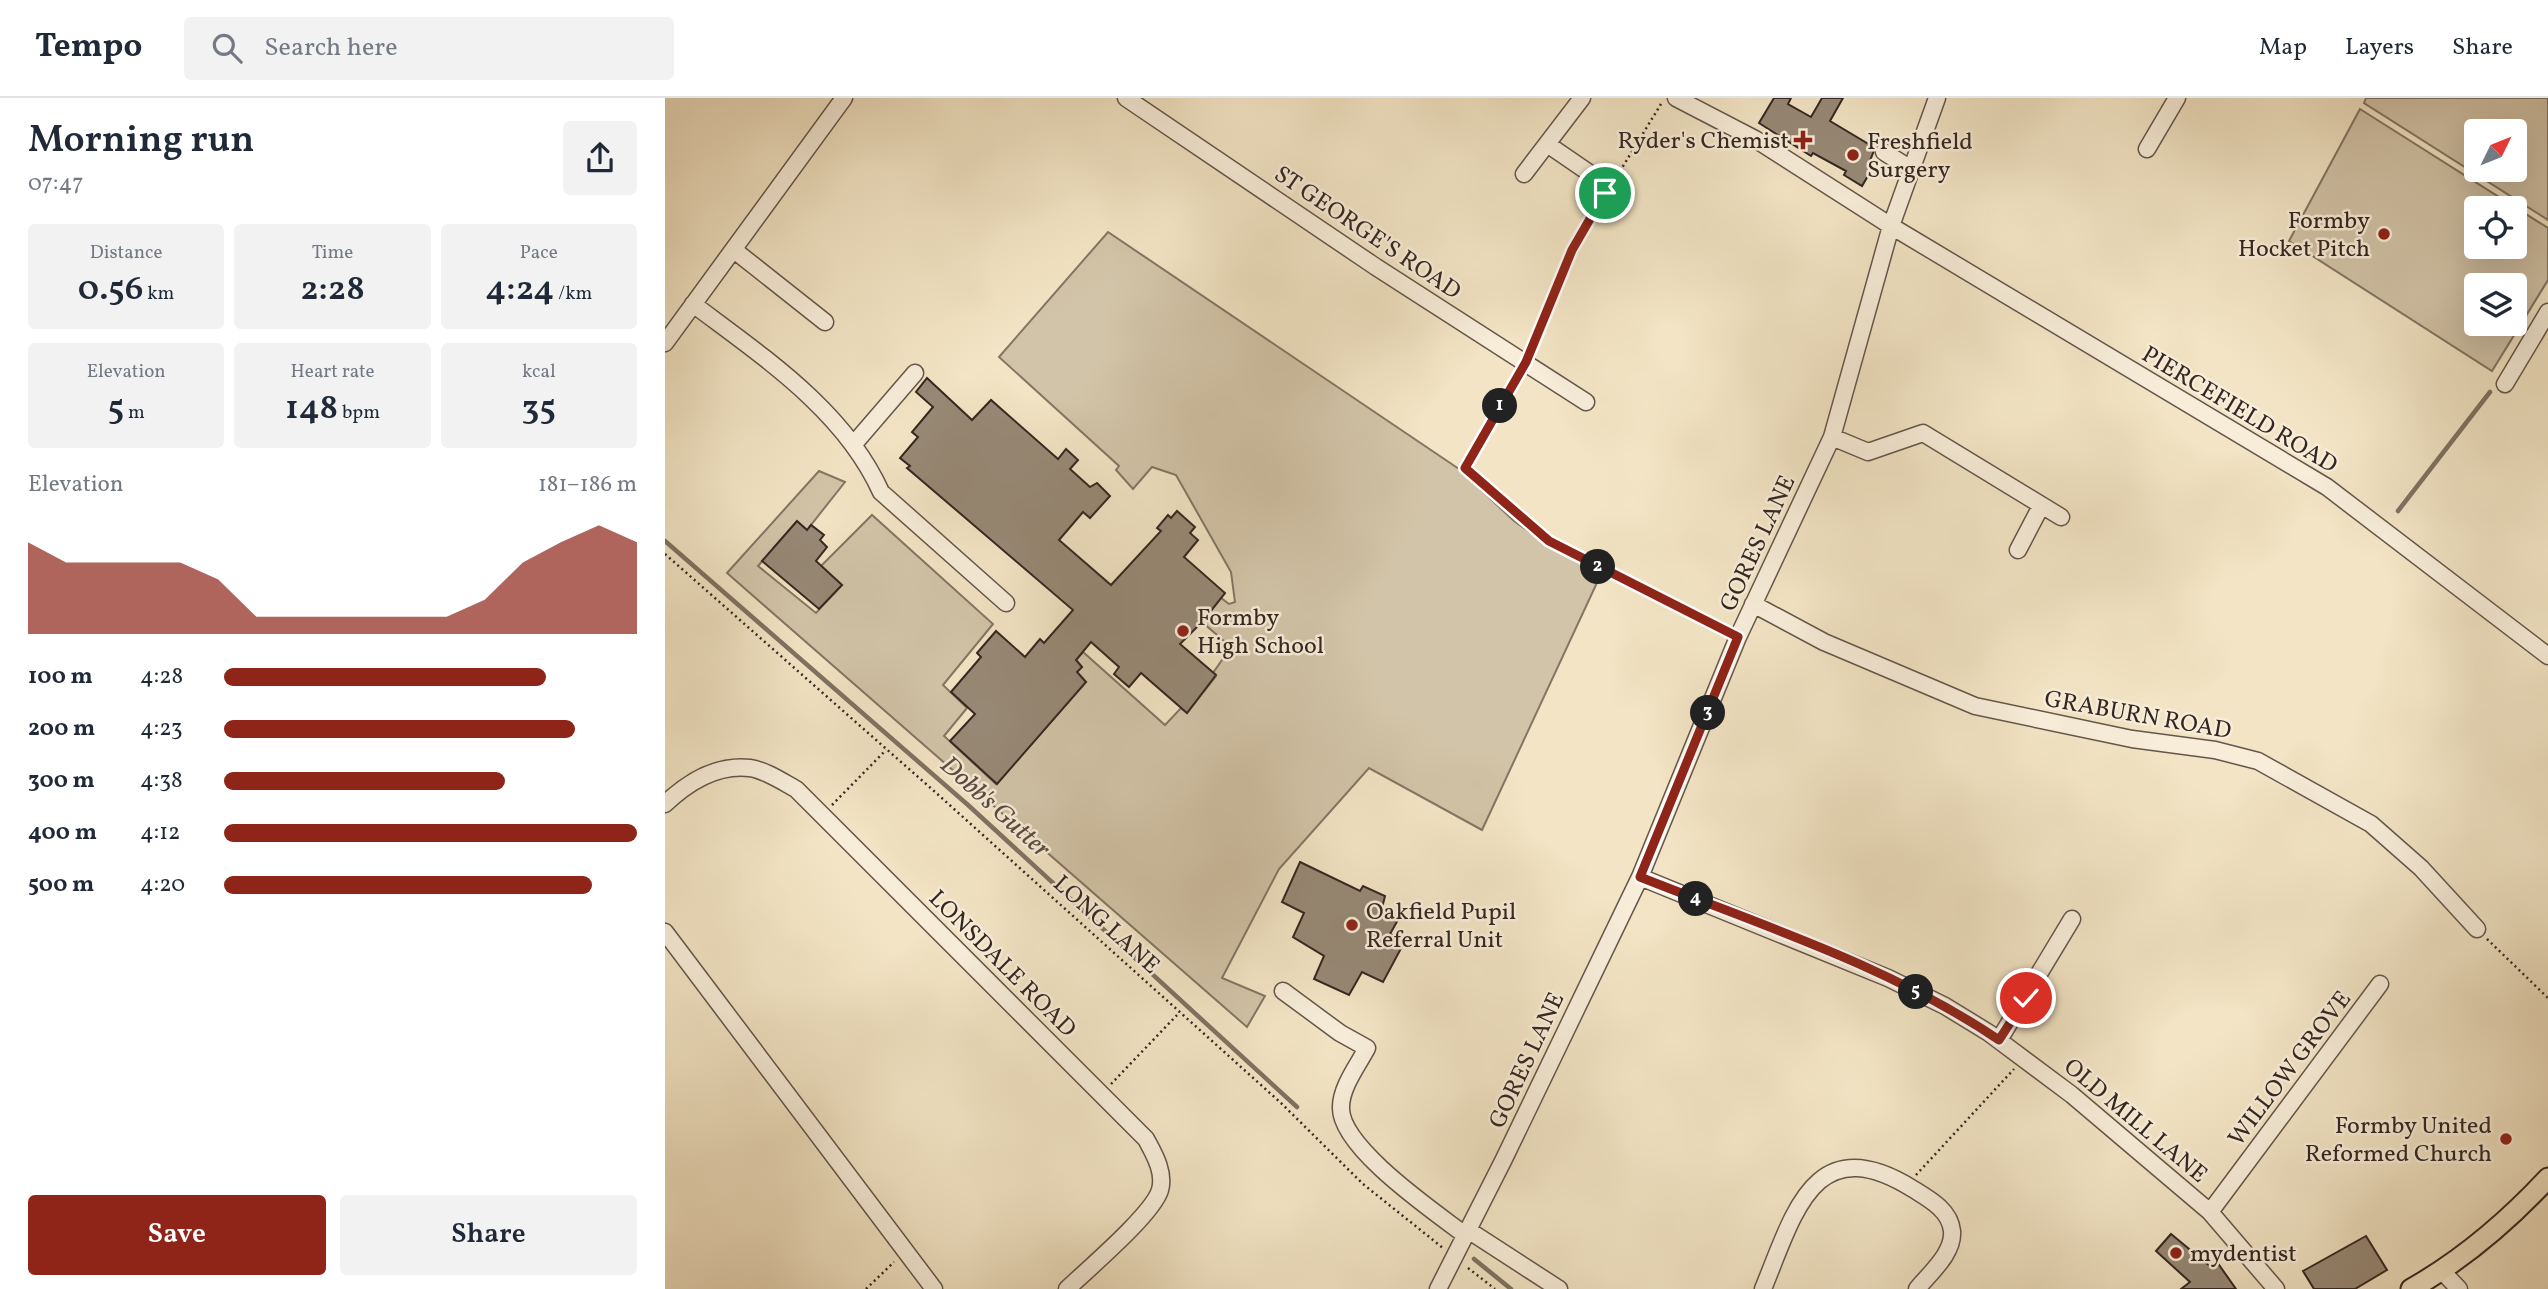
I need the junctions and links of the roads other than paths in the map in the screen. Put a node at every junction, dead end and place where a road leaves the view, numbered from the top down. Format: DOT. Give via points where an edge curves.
graph roads {
  1 [pos="844,98"];
  2 [pos="1126,98"];
  3 [pos="1582,98"];
  4 [pos="1677,98"];
  5 [pos="1937,98"];
  6 [pos="2177,98"];
  7 [pos="1547,144"];
  8 [pos="2147,149"];
  9 [pos="1884,152"];
  10 [pos="1911,169"];
  11 [pos="1524,174"];
  12 [pos="1606,185"];
  13 [pos="1891,226"];
  14 [pos="734,250"];
  15 [pos="694,304"];
  16 [pos="2548,312"];
  17 [pos="825,322"];
  18 [pos="665,343"];
  19 [pos="915,373"];
  20 [pos="2505,384"];
  21 [pos="1585,402"];
  22 [pos="1832,437"];
  23 [pos="853,445"];
  24 [pos="2041,506"];
  25 [pos="2061,517"];
  26 [pos="2018,550"];
  27 [pos="1006,603"];
  28 [pos="1753,604"];
  29 [pos="2548,656"];
  30 [pos="665,804"];
  31 [pos="1640,877"];
  32 [pos="2072,919"];
  33 [pos="2477,929"];
  34 [pos="665,932"];
  35 [pos="2380,984"];
  36 [pos="1283,991"];
  37 [pos="1999,1040"];
  38 [pos="2548,1178"];
  39 [pos="2210,1212"];
  40 [pos="1467,1233"];
  41 [pos="2442,1271"];
  42 [pos="935,1289"];
  43 [pos="1067,1289"];
  44 [pos="1438,1289"];
  45 [pos="1559,1289"];
  46 [pos="1763,1289"];
  47 [pos="1917,1289"];
  48 [pos="2276,1289"];
  49 [pos="2411,1289"];
  50 [pos="2459,1289"];
  1 -- 14 [label="street"];
  2 -- 21 [label="street, ST GEORGE'S ROAD"];
  3 -- 7 [label="street"];
  4 -- 13 [label="street, PIERCEFIELD ROAD" via="1755,139"];
  5 -- 10 [label="street, GORES LANE"];
  6 -- 8 [label="street"];
  7 -- 11 [label="street"];
  7 -- 12 [label="street"];
  9 -- 10 [label="street"];
  10 -- 13 [label="street, GORES LANE"];
  13 -- 22 [label="street, GORES LANE"];
  13 -- 29 [label="street, PIERCEFIELD ROAD" via="2327,487"];
  14 -- 15 [label="street"];
  14 -- 17 [label="street"];
  15 -- 18 [label="street"];
  15 -- 23 [label="street" via="774,366 841,428"];
  16 -- 20 [label="street"];
  19 -- 23 [label="street"];
  22 -- 24 [label="street" via="1868,452 1923,433"];
  22 -- 28 [label="street, GORES LANE"];
  23 -- 27 [label="street" via="881,492"];
  24 -- 25 [label="street"];
  24 -- 26 [label="street"];
  28 -- 31 [label="street, GORES LANE"];
  28 -- 33 [label="street, GRABURN ROAD" via="1823,642 1975,706 2258,761 2371,824 2421,868"];
  30 -- 43 [label="street, LONSDALE ROAD" via="685,785 716,771 751,768 796,789 1146,1139 1160,1164 1160,1190 1145,1213"];
  31 -- 37 [label="street, OLD MILL LANE" via="1888,978"];
  31 -- 40 [label="street, GORES LANE"];
  32 -- 37 [label="street"];
  34 -- 42 [label="street"];
  35 -- 39 [label="street, WILLOW GROVE"];
  36 -- 40 [label="street" via="1367,1048 1340,1108 1347,1130 1383,1171"];
  37 -- 39 [label="street, OLD MILL LANE"];
  38 -- 41 [label="main road" via="2503,1224"];
  39 -- 48 [label="street, OLD MILL LANE"];
  40 -- 44 [label="street, GORES LANE"];
  40 -- 45 [label="street"];
  41 -- 49 [label="main road"];
  41 -- 50 [label="street"];
  46 -- 47 [label="street" via="1797,1205 1810,1189 1841,1168 1863,1167 1888,1173 1935,1202 1947,1215 1952,1231 1950,1248"];
}
